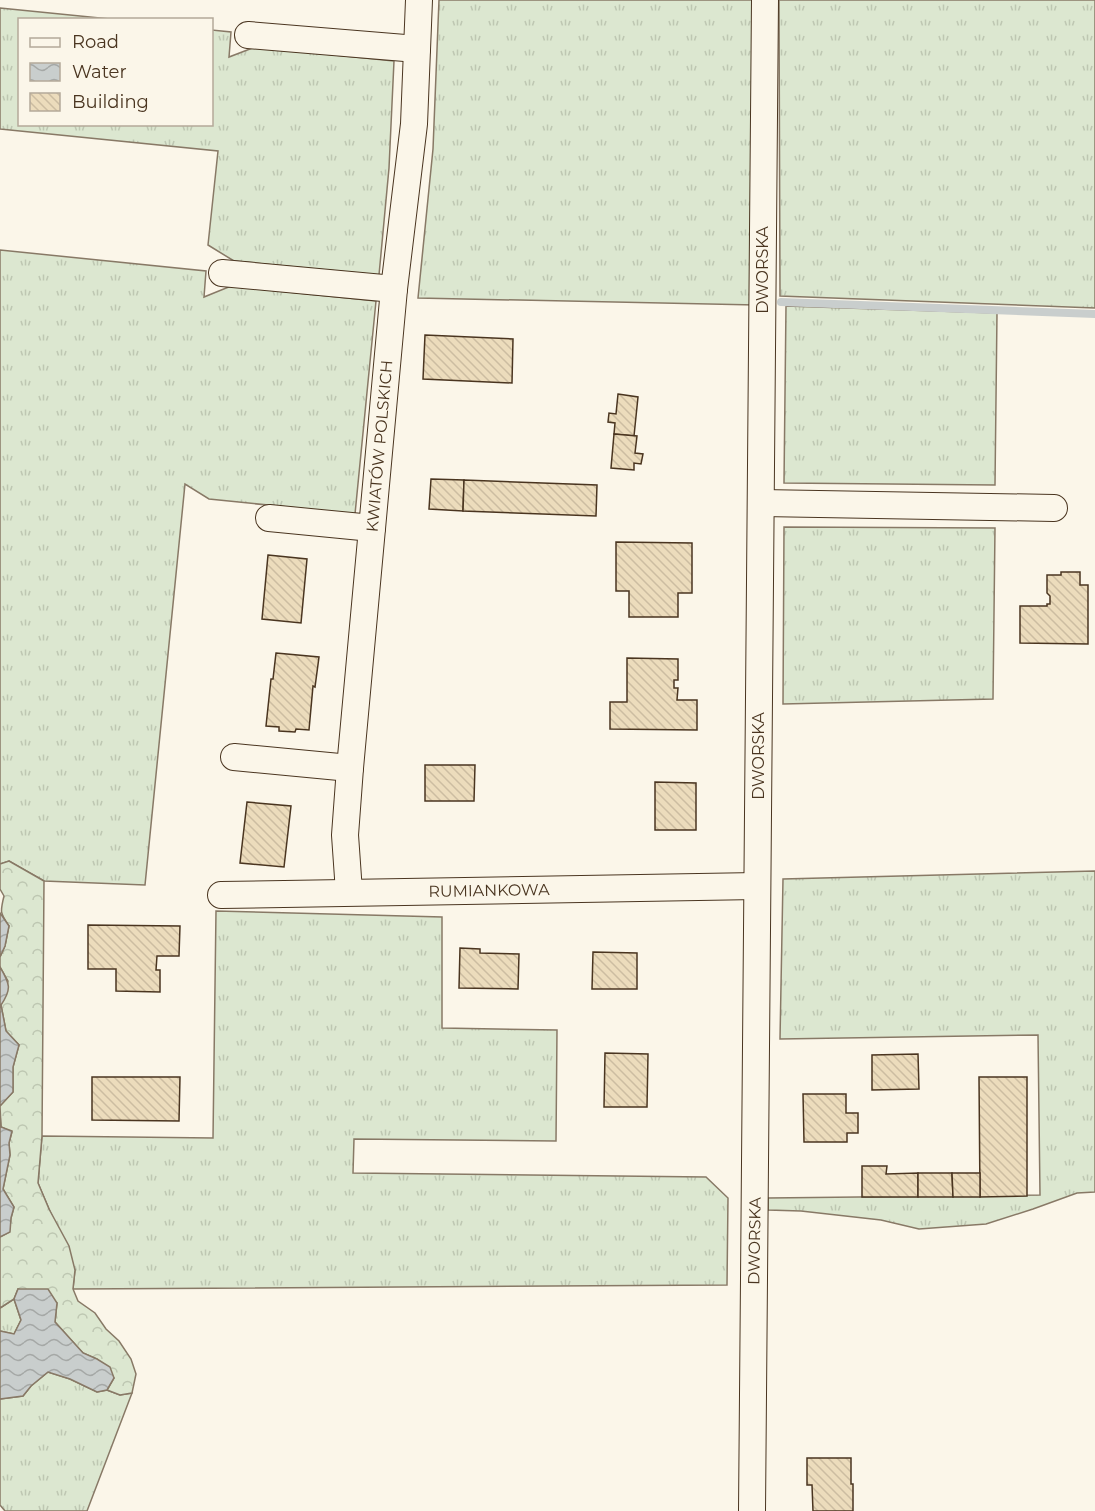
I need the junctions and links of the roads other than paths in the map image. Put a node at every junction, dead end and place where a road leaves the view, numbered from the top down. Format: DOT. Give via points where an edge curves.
graph roads {
  1 [pos="419,0"];
  2 [pos="765,0"];
  3 [pos="248,35"];
  4 [pos="417,49"];
  5 [pos="222,273"];
  6 [pos="394,290"];
  7 [pos="760,503"];
  8 [pos="1054,508"];
  9 [pos="269,518"];
  10 [pos="372,528"];
  11 [pos="234,757"];
  12 [pos="350,768"];
  13 [pos="757,886"];
  14 [pos="349,892"];
  15 [pos="221,895"];
  16 [pos="752,1511"];
  1 -- 4 [label="street, KWIATÓW POLSKICH"];
  2 -- 7 [label="street, DWORSKA"];
  3 -- 4 [label="street"];
  4 -- 6 [label="street, KWIATÓW POLSKICH" via="414,124"];
  5 -- 6 [label="street"];
  6 -- 10 [label="street, KWIATÓW POLSKICH"];
  7 -- 8 [label="street"];
  7 -- 13 [label="street, DWORSKA"];
  9 -- 10 [label="street"];
  10 -- 12 [label="street, KWIATÓW POLSKICH"];
  11 -- 12 [label="street"];
  12 -- 14 [label="street, KWIATÓW POLSKICH" via="345,836"];
  13 -- 14 [label="street, RUMIANKOWA"];
  13 -- 16 [label="street, DWORSKA"];
  14 -- 15 [label="street, RUMIANKOWA"];
}
